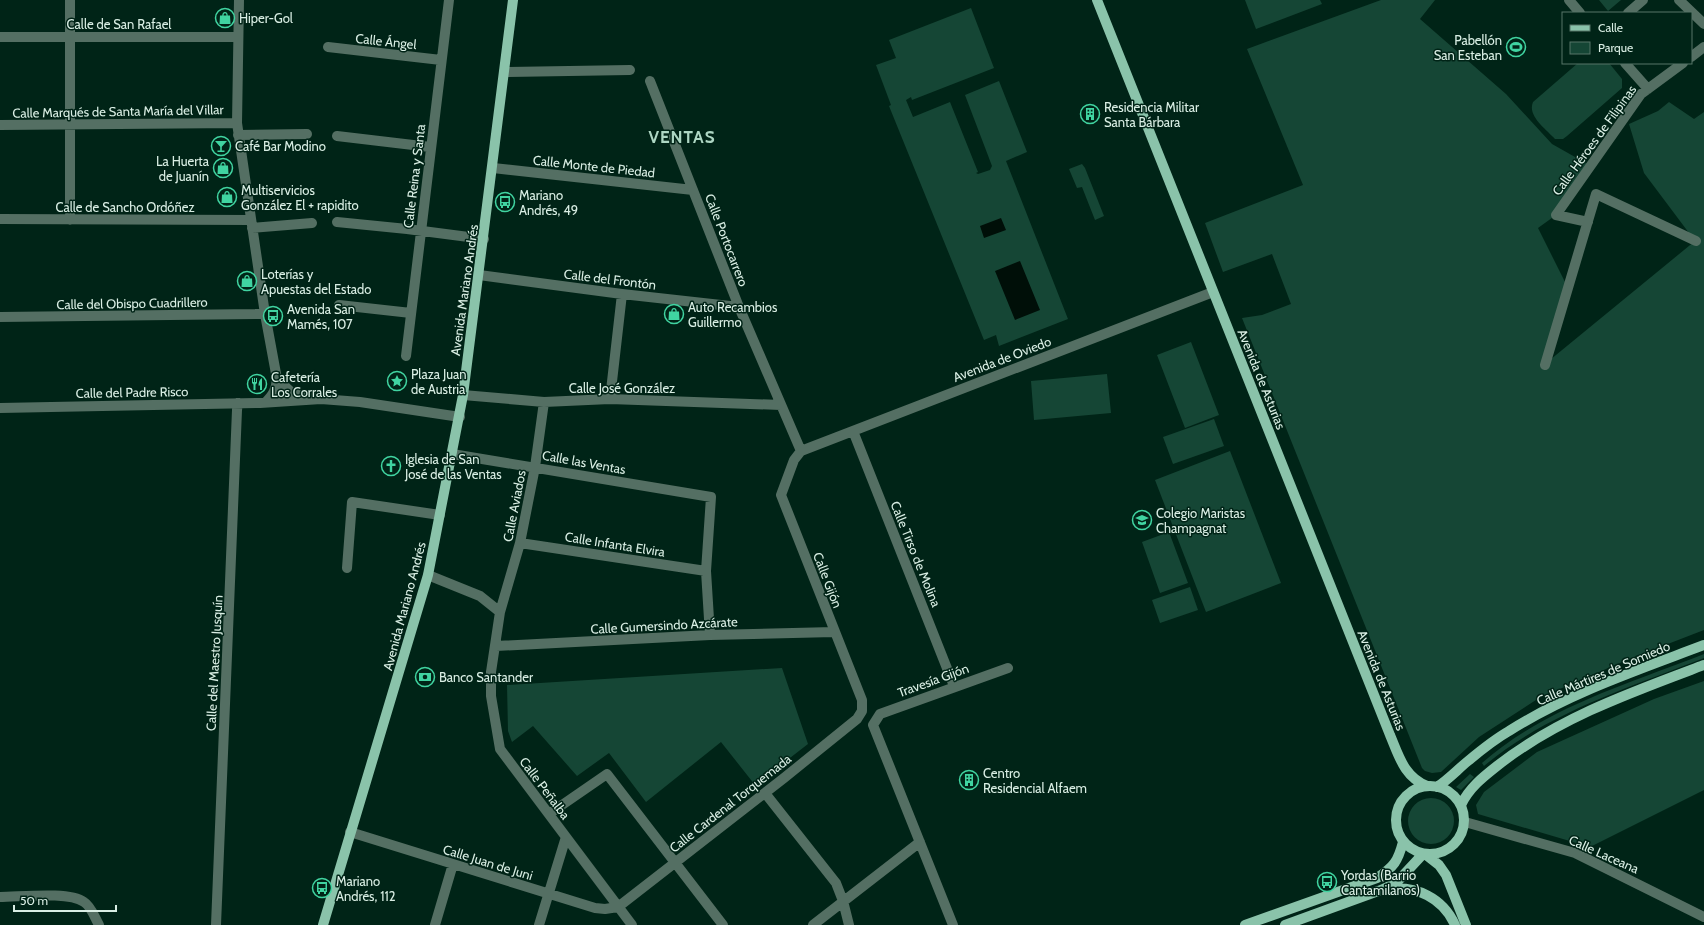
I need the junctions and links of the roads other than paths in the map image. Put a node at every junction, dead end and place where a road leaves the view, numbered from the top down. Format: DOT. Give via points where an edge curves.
graph roads {
  1 [pos="70,0"];
  2 [pos="239,0"];
  3 [pos="449,0"];
  4 [pos="513,0"];
  5 [pos="1097,0"];
  6 [pos="1569,0"];
  7 [pos="1643,0"];
  8 [pos="1679,0"];
  9 [pos="1579,12"];
  10 [pos="1629,12"];
  11 [pos="1692,12"];
  12 [pos="1692,12"];
  13 [pos="1704,24"];
  14 [pos="0,37"];
  15 [pos="70,37"];
  16 [pos="238,38"];
  17 [pos="328,47"];
  18 [pos="1704,47"];
  19 [pos="1692,56"];
  20 [pos="441,60"];
  21 [pos="1626,64"];
  22 [pos="1682,64"];
  23 [pos="630,70"];
  24 [pos="504,72"];
  25 [pos="650,81"];
  26 [pos="1648,89"];
  27 [pos="237,123"];
  28 [pos="0,125"];
  29 [pos="69,125"];
  30 [pos="307,134"];
  31 [pos="238,135"];
  32 [pos="337,136"];
  33 [pos="430,147"];
  34 [pos="493,168"];
  35 [pos="693,190"];
  36 [pos="0,219"];
  37 [pos="70,220"];
  38 [pos="337,222"];
  39 [pos="1588,222"];
  40 [pos="312,223"];
  41 [pos="251,224"];
  42 [pos="420,230"];
  43 [pos="484,239"];
  44 [pos="1696,241"];
  45 [pos="479,275"];
  46 [pos="1213,292"];
  47 [pos="622,294"];
  48 [pos="339,305"];
  49 [pos="739,307"];
  50 [pos="411,313"];
  51 [pos="265,314"];
  52 [pos="0,317"];
  53 [pos="406,356"];
  54 [pos="1545,365"];
  55 [pos="277,379"];
  56 [pos="463,395"];
  57 [pos="320,399"];
  58 [pos="610,399"];
  59 [pos="544,402"];
  60 [pos="238,403"];
  61 [pos="264,403"];
  62 [pos="781,405"];
  63 [pos="0,408"];
  64 [pos="460,417"];
  65 [pos="853,430"];
  66 [pos="801,451"];
  67 [pos="452,454"];
  68 [pos="535,467"];
  69 [pos="440,515"];
  70 [pos="520,543"];
  71 [pos="347,568"];
  72 [pos="706,571"];
  73 [pos="428,575"];
  74 [pos="500,612"];
  75 [pos="834,632"];
  76 [pos="710,635"];
  77 [pos="1704,645"];
  78 [pos="496,646"];
  79 [pos="1704,665"];
  80 [pos="1008,668"];
  81 [pos="954,686"];
  82 [pos="857,719"];
  83 [pos="1404,768"];
  84 [pos="1427,786"];
  85 [pos="1437,787"];
  86 [pos="765,793"];
  87 [pos="1404,799"];
  88 [pos="1461,805"];
  89 [pos="549,814"];
  90 [pos="1465,822"];
  91 [pos="350,832"];
  92 [pos="566,837"];
  93 [pos="920,842"];
  94 [pos="1404,842"];
  95 [pos="1452,847"];
  96 [pos="1424,854"];
  97 [pos="675,863"];
  98 [pos="453,864"];
  99 [pos="1446,875"];
  100 [pos="1381,890"];
  101 [pos="548,894"];
  102 [pos="0,897"];
  103 [pos="843,902"];
  104 [pos="618,907"];
  105 [pos="1704,917"];
  106 [pos="99,925"];
  107 [pos="216,925"];
  108 [pos="323,925"];
  109 [pos="435,925"];
  110 [pos="539,925"];
  111 [pos="632,925"];
  112 [pos="723,925"];
  113 [pos="813,925"];
  114 [pos="849,925"];
  115 [pos="953,925"];
  116 [pos="1246,925"];
  117 [pos="1285,925"];
  118 [pos="1455,925"];
  119 [pos="1466,925"];
  1 -- 15 [label="street"];
  2 -- 16 [label="street"];
  3 -- 20 [label="street, Calle Reina y Santa"];
  4 -- 24 [label="main road, Avenida Mariano Andrés"];
  5 -- 46 [label="main road, Avenida de Asturias"];
  6 -- 9 [label="street"];
  7 -- 10 [label="street"];
  8 -- 12 [label="street"];
  11 -- 13 [label="street"];
  14 -- 15 [label="street, Calle de San Rafael"];
  15 -- 16 [label="street, Calle de San Rafael"];
  15 -- 29 [label="street"];
  16 -- 27 [label="street"];
  17 -- 20 [label="street, Calle Ángel"];
  18 -- 19 [label="street"];
  20 -- 33 [label="street, Calle Reina y Santa"];
  21 -- 26 [label="street"];
  22 -- 26 [label="street, Calle Héroes de Filipinas"];
  23 -- 24 [label="street"];
  24 -- 34 [label="main road, Avenida Mariano Andrés"];
  25 -- 35 [label="street, Calle Portocarrero"];
  26 -- 39 [label="street, Calle Héroes de Filipinas" via="1641,94 1556,215"];
  27 -- 29 [label="street, Calle Marqués de Santa María del Villar"];
  27 -- 31 [label="street"];
  28 -- 29 [label="street, Calle Marqués de Santa María del Villar"];
  29 -- 37 [label="street"];
  30 -- 31 [label="street"];
  31 -- 41 [label="street"];
  32 -- 33 [label="street"];
  33 -- 42 [label="street, Calle Reina y Santa"];
  34 -- 35 [label="street, Calle Monte de Piedad"];
  34 -- 43 [label="main road, Avenida Mariano Andrés"];
  35 -- 49 [label="street, Calle Portocarrero"];
  36 -- 37 [label="street, Calle de Sancho Ordóñez"];
  37 -- 41 [label="street, Calle de Sancho Ordóñez"];
  38 -- 42 [label="street"];
  39 -- 44 [label="street" via="1596,194"];
  39 -- 54 [label="street"];
  40 -- 41 [label="street, Calle de Sancho Ordóñez"];
  41 -- 51 [label="street"];
  42 -- 43 [label="street"];
  42 -- 50 [label="street, Calle Reina y Santa"];
  43 -- 45 [label="main road, Avenida Mariano Andrés"];
  45 -- 47 [label="street, Calle del Frontón"];
  45 -- 56 [label="main road, Avenida Mariano Andrés"];
  46 -- 65 [label="street, Avenida de Oviedo"];
  46 -- 83 [label="main road, Avenida de Asturias"];
  47 -- 49 [label="street, Calle del Frontón"];
  47 -- 58 [label="street"];
  48 -- 50 [label="street"];
  49 -- 62 [label="street, Calle Portocarrero"];
  50 -- 53 [label="street, Calle Reina y Santa"];
  51 -- 52 [label="street, Calle del Obispo Cuadrillero"];
  51 -- 55 [label="street"];
  55 -- 57 [label="street" via="291,392"];
  55 -- 61 [label="street" via="276,389"];
  56 -- 59 [label="street, Calle José González"];
  56 -- 64 [label="main road, Avenida Mariano Andrés"];
  57 -- 61 [label="street, Calle del Padre Risco"];
  57 -- 64 [label="street" via="360,402"];
  58 -- 59 [label="street, Calle José González"];
  58 -- 62 [label="street, Calle José González"];
  59 -- 68 [label="street, Calle Aviados"];
  60 -- 61 [label="street, Calle del Padre Risco"];
  60 -- 63 [label="street, Calle del Padre Risco"];
  60 -- 107 [label="street, Calle del Maestro Jusquín"];
  62 -- 66 [label="street, Calle Portocarrero"];
  64 -- 67 [label="main road, Avenida Mariano Andrés"];
  65 -- 66 [label="street, Avenida de Oviedo"];
  65 -- 81 [label="street, Calle Tirso de Molina"];
  66 -- 75 [label="street, Calle Gijón" via="794,460 781,495"];
  67 -- 68 [label="street, Calle las Ventas"];
  67 -- 69 [label="main road, Avenida Mariano Andrés"];
  68 -- 70 [label="street, Calle Aviados"];
  68 -- 72 [label="street, Calle las Ventas" via="711,497"];
  69 -- 71 [label="street" via="352,502"];
  69 -- 73 [label="main road, Avenida Mariano Andrés"];
  70 -- 72 [label="street, Calle Infanta Elvira"];
  70 -- 74 [label="street, Calle Aviados"];
  72 -- 76 [label="street"];
  73 -- 74 [label="street" via="480,596"];
  73 -- 91 [label="main road, Avenida Mariano Andrés"];
  74 -- 78 [label="street, Calle Aviados"];
  75 -- 76 [label="street, Calle Gumersindo Azcárate"];
  75 -- 82 [label="street, Calle Gijón" via="862,700 862,711"];
  76 -- 78 [label="street, Calle Gumersindo Azcárate"];
  77 -- 85 [label="main road, Calle Mártires de Somiedo" via="1577,695 1543,712 1508,731"];
  78 -- 89 [label="street, Calle Peñalba" via="491,672 491,696 500,749"];
  79 -- 88 [label="main road" via="1549,730 1520,748 1481,778 1466,794"];
  80 -- 81 [label="street, Travesía Gijón"];
  81 -- 93 [label="street, Travesía Gijón" via="880,714 873,725"];
  82 -- 86 [label="street, Calle Cardenal Torquemada"];
  83 -- 84 [label="main road, Avenida de Asturias" via="1417,782"];
  83 -- 87 [label="main road, Avenida de Asturias"];
  84 -- 85 [label="main road"];
  84 -- 87 [label="main road" via="1418,788"];
  85 -- 88 [label="main road" via="1451,794"];
  86 -- 97 [label="street, Calle Cardenal Torquemada"];
  86 -- 103 [label="street" via="836,883"];
  87 -- 94 [label="main road" via="1398,809 1396,820 1398,832"];
  88 -- 90 [label="main road"];
  89 -- 92 [label="street, Calle Peñalba"];
  89 -- 97 [label="street" via="607,774"];
  90 -- 95 [label="main road" via="1459,840"];
  90 -- 105 [label="street, Calle Laceana" via="1575,853"];
  91 -- 98 [label="street, Calle Juan de Juni"];
  91 -- 108 [label="main road, Avenida Mariano Andrés"];
  92 -- 101 [label="street"];
  92 -- 104 [label="street, Calle Peñalba"];
  93 -- 103 [label="street"];
  93 -- 115 [label="street"];
  94 -- 96 [label="main road"];
  94 -- 116 [label="main road" via="1399,859 1391,869 1377,878"];
  95 -- 96 [label="main road" via="1444,852"];
  95 -- 99 [label="main road" via="1447,859"];
  96 -- 99 [label="main road" via="1439,865"];
  96 -- 100 [label="main road" via="1396,883"];
  97 -- 104 [label="street, Calle Cardenal Torquemada"];
  97 -- 112 [label="street"];
  98 -- 101 [label="street, Calle Juan de Juni"];
  98 -- 109 [label="street"];
  99 -- 119 [label="main road"];
  100 -- 117 [label="main road"];
  100 -- 118 [label="main road" via="1405,888 1428,895 1444,907"];
  101 -- 104 [label="street, Calle Juan de Juni" via="595,908"];
  101 -- 110 [label="street"];
  102 -- 106 [label="street" via="76,897 85,902"];
  103 -- 113 [label="street"];
  103 -- 114 [label="street"];
  104 -- 111 [label="street, Calle Peñalba"];
}
